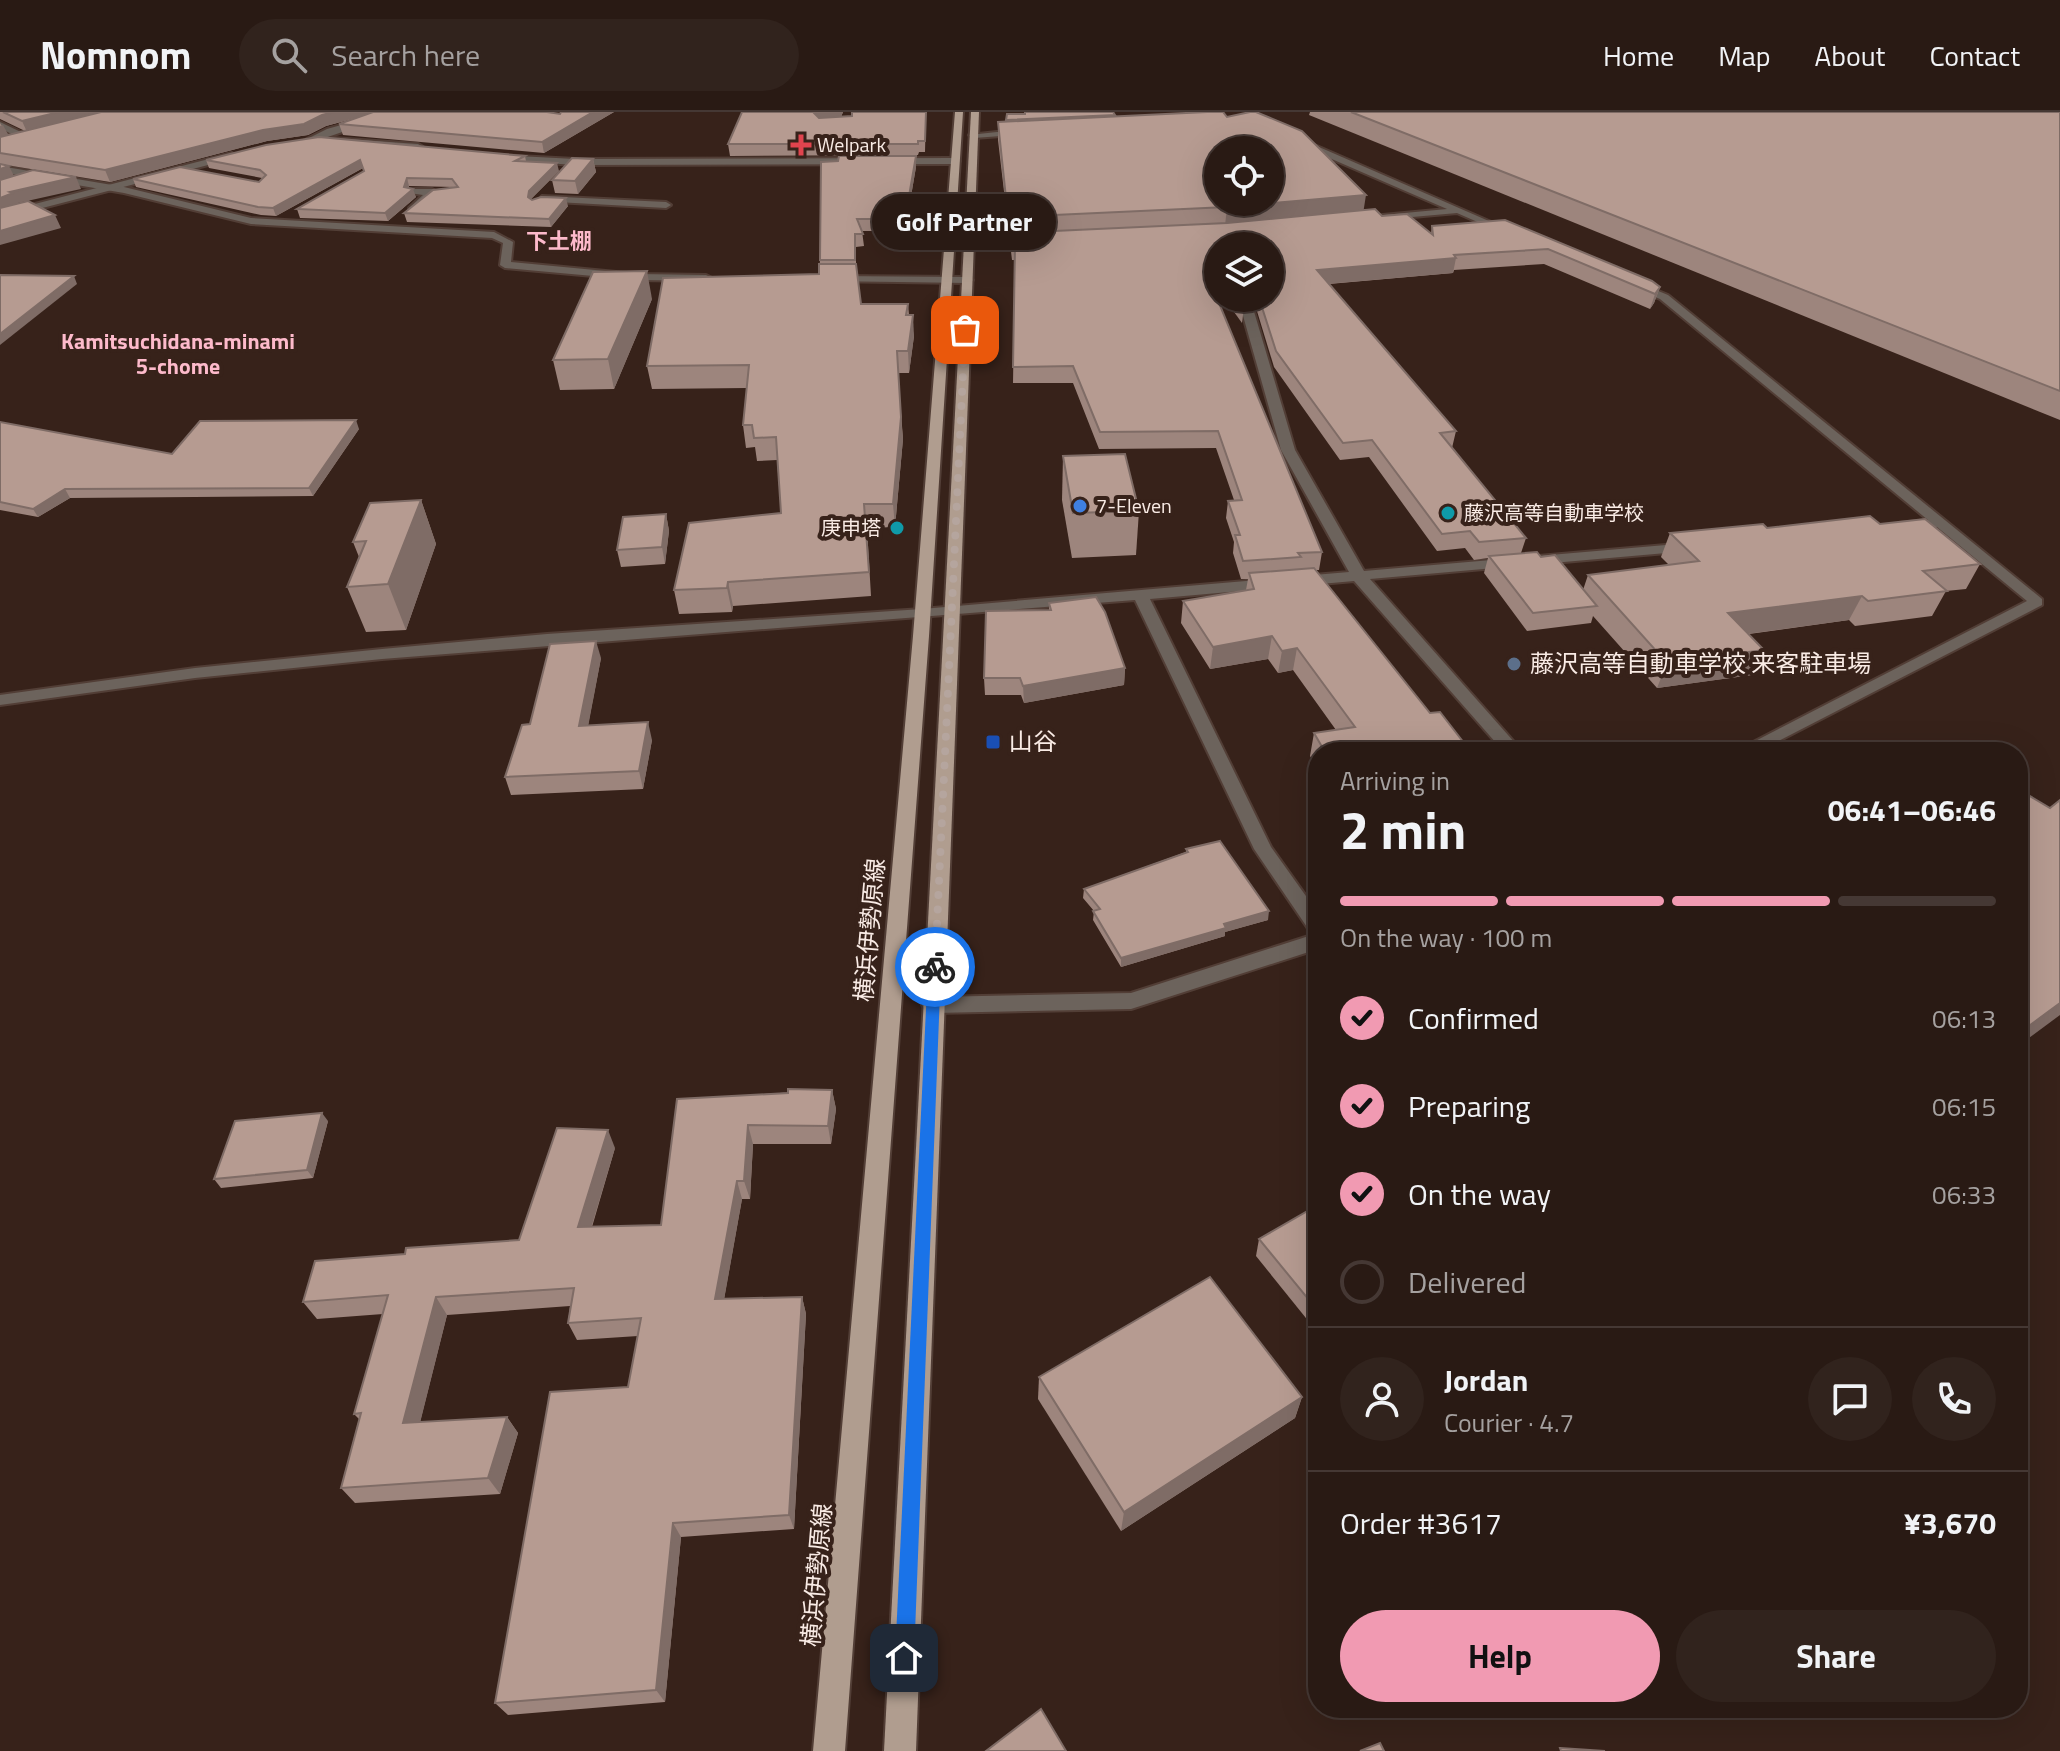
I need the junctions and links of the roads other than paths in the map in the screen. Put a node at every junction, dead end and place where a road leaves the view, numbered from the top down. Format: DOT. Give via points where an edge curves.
graph roads {
  1 [pos="397,112"];
  2 [pos="959,112"];
  3 [pos="975,112"];
  4 [pos="0,125"];
  5 [pos="1037,131"];
  6 [pos="41,134"];
  7 [pos="974,135"];
  8 [pos="26,138"];
  9 [pos="1291,139"];
  10 [pos="13,141"];
  11 [pos="435,149"];
  12 [pos="239,154"];
  13 [pos="490,156"];
  14 [pos="955,161"];
  15 [pos="575,162"];
  16 [pos="0,169"];
  17 [pos="181,169"];
  18 [pos="566,172"];
  19 [pos="42,176"];
  20 [pos="214,176"];
  21 [pos="14,184"];
  22 [pos="106,187"];
  23 [pos="549,190"];
  24 [pos="412,191"];
  25 [pos="666,205"];
  26 [pos="305,209"];
  27 [pos="1459,211"];
  28 [pos="0,216"];
  29 [pos="1365,219"];
  30 [pos="280,222"];
  31 [pos="389,228"];
  32 [pos="1517,235"];
  33 [pos="1047,241"];
  34 [pos="970,244"];
  35 [pos="720,278"];
  36 [pos="815,279"];
  37 [pos="1620,279"];
  38 [pos="957,280"];
  39 [pos="1248,312"];
  40 [pos="1939,523"];
  41 [pos="1892,527"];
  42 [pos="1704,545"];
  43 [pos="1360,578"];
  44 [pos="1141,596"];
  45 [pos="951,611"];
  46 [pos="922,614"];
  47 [pos="0,700"];
  48 [pos="1505,742"];
  49 [pos="1763,742"];
  50 [pos="1308,914"];
  51 [pos="1308,944"];
  52 [pos="933,1005"];
  53 [pos="829,1751"];
  54 [pos="900,1751"];
  1 -- 11 [label="street" via="304,141"];
  2 -- 14 [label="main road, 横浜伊勢原線"];
  3 -- 7 [label="main road, 横浜伊勢原線"];
  4 -- 8 [label="street"];
  5 -- 7 [label="street"];
  6 -- 8 [label="street"];
  7 -- 34 [label="main road, 横浜伊勢原線"];
  8 -- 10 [label="street"];
  9 -- 27 [label="street"];
  12 -- 17 [label="street"];
  13 -- 15 [label="street"];
  14 -- 15 [label="street"];
  14 -- 38 [label="main road, 横浜伊勢原線"];
  15 -- 18 [label="street"];
  16 -- 19 [label="street"];
  17 -- 20 [label="street"];
  17 -- 22 [label="street"];
  19 -- 21 [label="street"];
  19 -- 22 [label="street"];
  22 -- 28 [label="street"];
  22 -- 30 [label="street" via="251,221"];
  23 -- 25 [label="street" via="537,203"];
  24 -- 31 [label="street" via="437,192"];
  26 -- 30 [label="street"];
  27 -- 29 [label="street"];
  27 -- 32 [label="street"];
  30 -- 31 [label="street"];
  31 -- 35 [label="street" via="494,235 508,242 505,265 637,277"];
  33 -- 34 [label="street"];
  34 -- 38 [label="main road, 横浜伊勢原線"];
  36 -- 38 [label="street"];
  37 -- 40 [label="street" via="1664,297"];
  38 -- 45 [label="main road, 横浜伊勢原線"];
  38 -- 46 [label="main road, 横浜伊勢原線"];
  39 -- 43 [label="street" via="1288,450"];
  40 -- 41 [label="street"];
  40 -- 49 [label="street" via="2037,602"];
  42 -- 43 [label="street"];
  43 -- 44 [label="street"];
  43 -- 48 [label="street"];
  44 -- 45 [label="street"];
  44 -- 50 [label="street" via="1263,849"];
  45 -- 46 [label="street"];
  45 -- 52 [label="main road, 横浜伊勢原線"];
  46 -- 47 [label="street" via="382,654"];
  46 -- 53 [label="main road, 横浜伊勢原線"];
  51 -- 52 [label="street" via="1131,1001"];
  52 -- 54 [label="main road, 横浜伊勢原線"];
}
